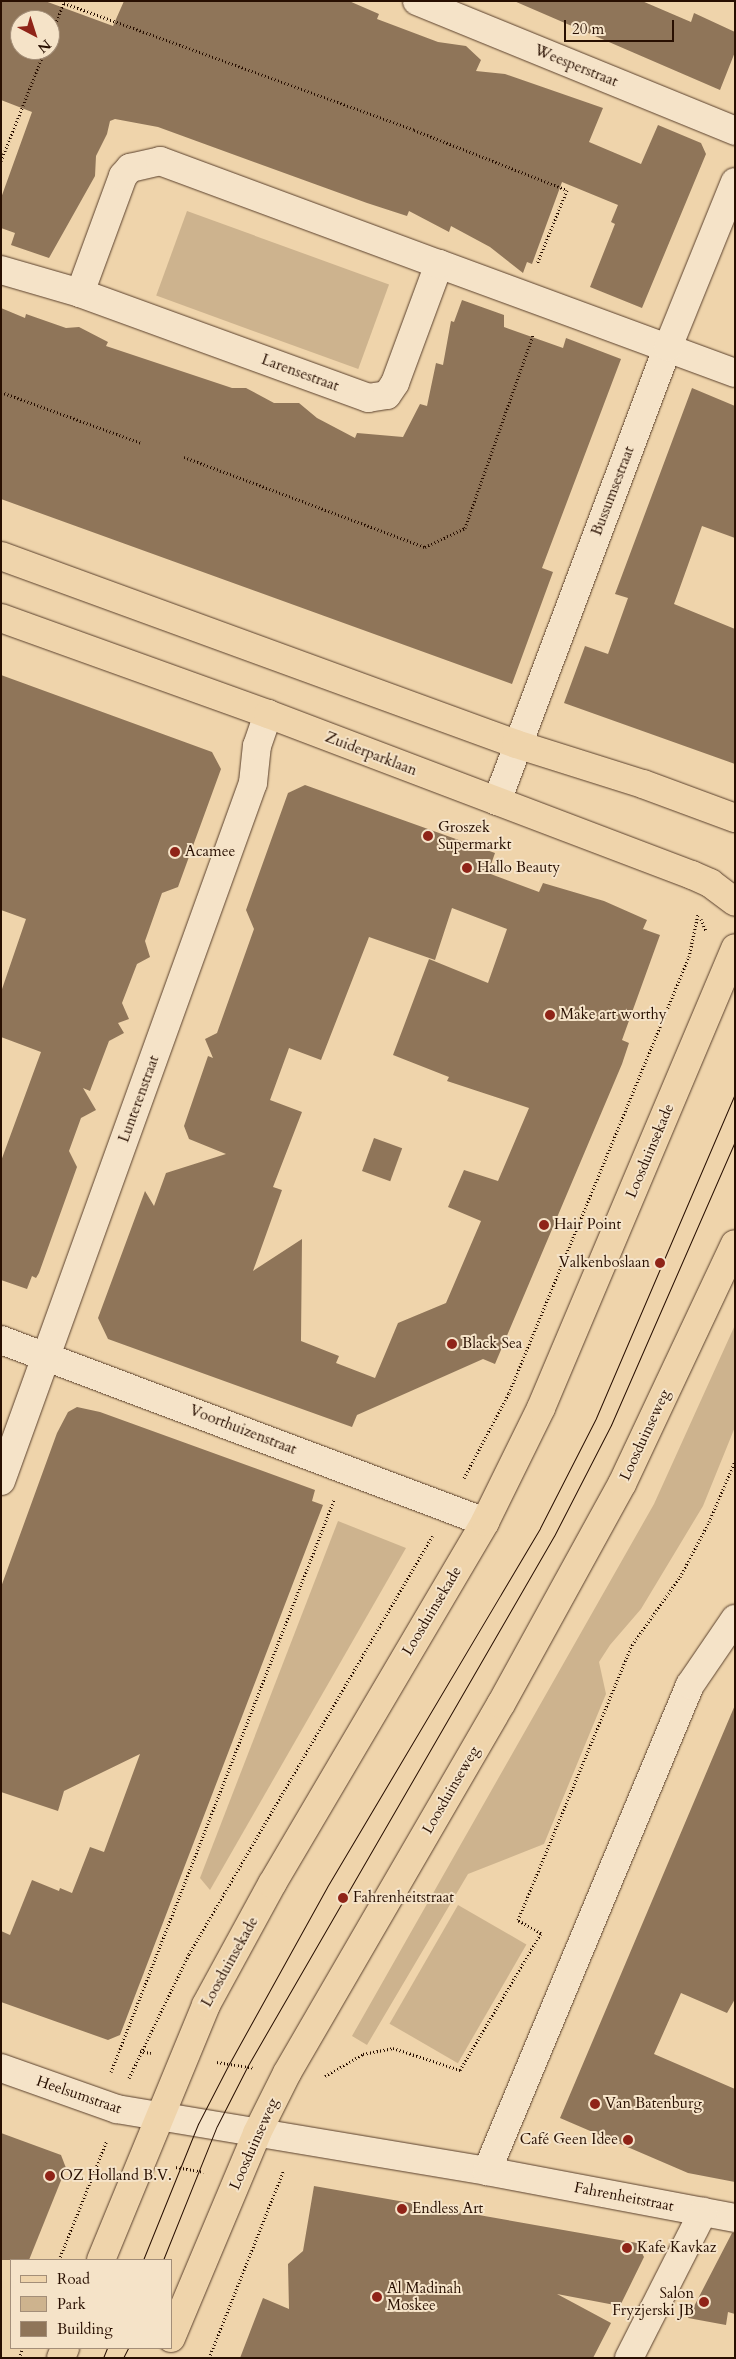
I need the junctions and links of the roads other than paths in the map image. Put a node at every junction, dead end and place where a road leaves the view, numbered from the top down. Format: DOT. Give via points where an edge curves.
graph roads {
  1 [pos="417,1"];
  2 [pos="735,130"];
  3 [pos="735,182"];
  4 [pos="439,264"];
  5 [pos="1,270"];
  6 [pos="80,293"];
  7 [pos="668,347"];
  8 [pos="735,373"];
  9 [pos="1,556"];
  10 [pos="1,618"];
  11 [pos="268,714"];
  12 [pos="516,744"];
  13 [pos="497,801"];
  14 [pos="735,818"];
  15 [pos="735,902"];
  16 [pos="735,948"];
  17 [pos="735,1244"];
  18 [pos="1,1340"];
  19 [pos="46,1357"];
  20 [pos="1,1481"];
  21 [pos="485,1522"];
  22 [pos="735,1619"];
  23 [pos="1,2068"];
  24 [pos="158,2118"];
  25 [pos="257,2133"];
  26 [pos="487,2171"];
  27 [pos="703,2212"];
  28 [pos="735,2218"];
  29 [pos="101,2259"];
  30 [pos="172,2336"];
  31 [pos="629,2358"];
  1 -- 2 [label="street, Weesperstraat"];
  3 -- 7 [label="street, Bussumsestraat"];
  4 -- 6 [label="street" via="160,161 130,168 123,176"];
  4 -- 6 [label="street, Larensestraat" via="395,383 387,395 368,398"];
  4 -- 7 [label="street"];
  5 -- 6 [label="street, Larensestraat"];
  7 -- 8 [label="street"];
  7 -- 12 [label="street, Bussumsestraat"];
  9 -- 12 [label="main road"];
  10 -- 11 [label="main road, Zuiderparklaan"];
  11 -- 13 [label="main road, Zuiderparklaan"];
  11 -- 19 [label="street, Lunterenstraat" via="257,746 253,783"];
  12 -- 13 [label="street, Bussumsestraat"];
  12 -- 14 [label="main road" via="643,784"];
  13 -- 15 [label="main road, Zuiderparklaan" via="710,883"];
  16 -- 21 [label="main road, Loosduinsekade" via="540,1408"];
  17 -- 25 [label="main road, Loosduinseweg" via="622,1484 501,1704 287,2073"];
  18 -- 19 [label="street, Voorthuizenstraat"];
  19 -- 20 [label="street, Lunterenstraat"];
  19 -- 21 [label="street, Voorthuizenstraat"];
  21 -- 24 [label="main road, Loosduinsekade" via="272,1884 206,2005"];
  22 -- 26 [label="street" via="690,1685"];
  23 -- 24 [label="street, Heelsumstraat" via="99,2103"];
  24 -- 25 [label="street, Fahrenheitstraat"];
  24 -- 29 [label="main road, Loosduinsekade"];
  25 -- 26 [label="street, Fahrenheitstraat"];
  25 -- 30 [label="main road, Loosduinseweg"];
  26 -- 27 [label="street, Fahrenheitstraat"];
  27 -- 28 [label="street, Fahrenheitstraat"];
  27 -- 31 [label="street"];
}
